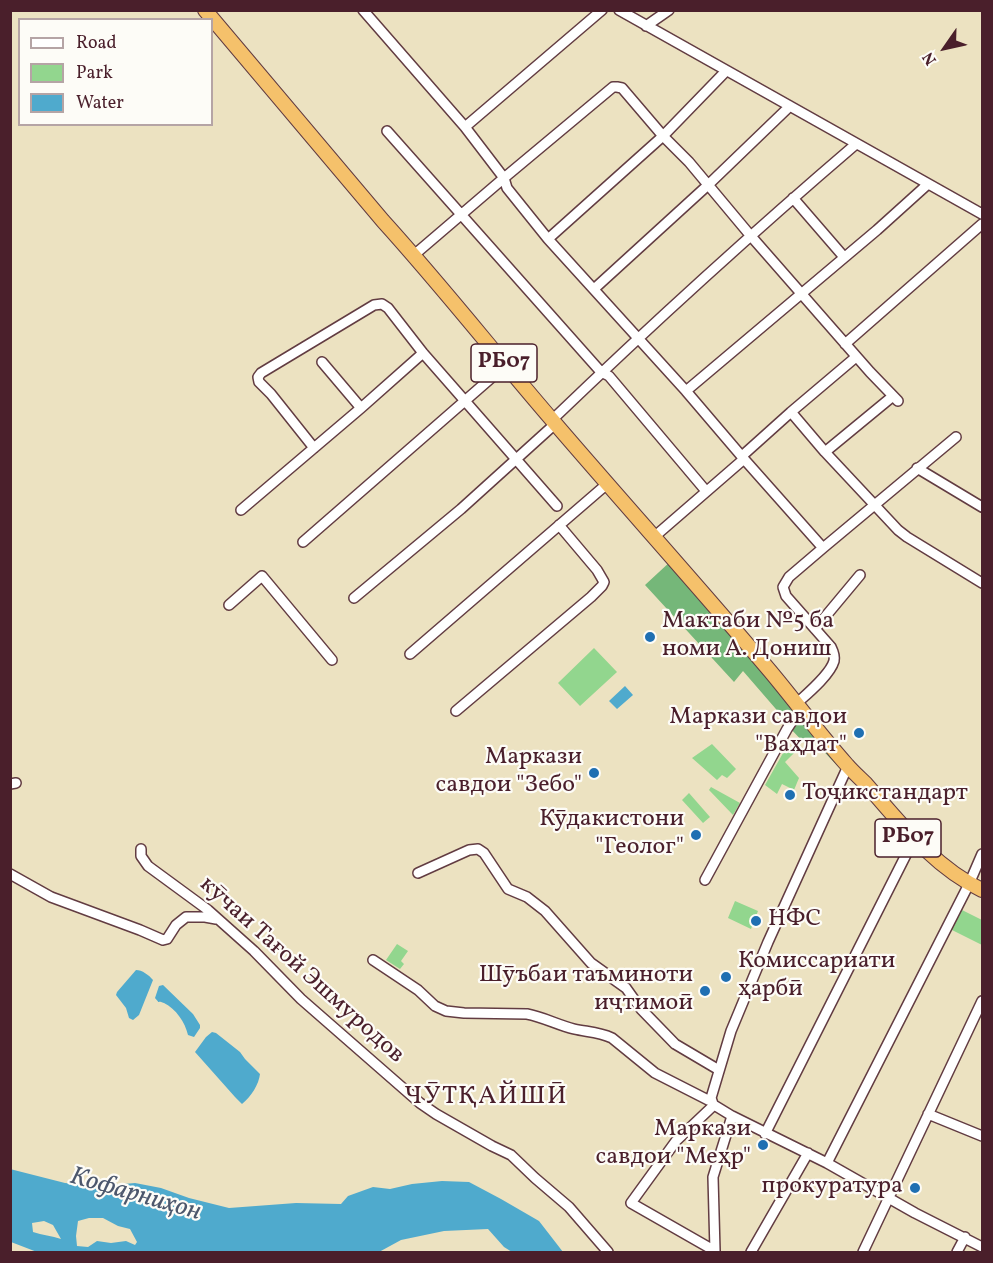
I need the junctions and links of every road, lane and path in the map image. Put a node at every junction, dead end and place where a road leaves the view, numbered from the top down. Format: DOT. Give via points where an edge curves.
graph roads {
  1 [pos="363,10"];
  2 [pos="602,10"];
  3 [pos="619,10"];
  4 [pos="669,10"];
  5 [pos="213,20"];
  6 [pos="646,26"];
  7 [pos="726,71"];
  8 [pos="790,106"];
  9 [pos="465,127"];
  10 [pos="387,131"];
  11 [pos="663,136"];
  12 [pos="856,144"];
  13 [pos="504,178"];
  14 [pos="928,183"];
  15 [pos="708,185"];
  16 [pos="793,198"];
  17 [pos="461,214"];
  18 [pos="982,214"];
  19 [pos="982,224"];
  20 [pos="750,235"];
  21 [pos="548,239"];
  22 [pos="414,255"];
  23 [pos="844,257"];
  24 [pos="594,289"];
  25 [pos="801,294"];
  26 [pos="638,338"];
  27 [pos="845,344"];
  28 [pos="423,353"];
  29 [pos="856,357"];
  30 [pos="322,362"];
  31 [pos="506,365"];
  32 [pos="601,372"];
  33 [pos="686,391"];
  34 [pos="465,400"];
  35 [pos="361,408"];
  36 [pos="791,412"];
  37 [pos="553,422"];
  38 [pos="956,437"];
  39 [pos="314,448"];
  40 [pos="825,452"];
  41 [pos="743,457"];
  42 [pos="516,459"];
  43 [pos="918,468"];
  44 [pos="607,484"];
  45 [pos="706,491"];
  46 [pos="873,505"];
  47 [pos="557,506"];
  48 [pos="982,507"];
  49 [pos="241,510"];
  50 [pos="559,525"];
  51 [pos="654,537"];
  52 [pos="303,542"];
  53 [pos="823,548"];
  54 [pos="860,575"];
  55 [pos="982,583"];
  56 [pos="354,598"];
  57 [pos="229,605"];
  58 [pos="816,629"];
  59 [pos="410,654"];
  60 [pos="332,660"];
  61 [pos="801,708"];
  62 [pos="456,711"];
  63 [pos="848,766"];
  64 [pos="913,841"];
  65 [pos="141,849"];
  66 [pos="982,854"];
  67 [pos="418,873"];
  68 [pos="10,874"];
  69 [pos="705,880"];
  70 [pos="968,885"];
  71 [pos="982,890"];
  72 [pos="982,895"];
  73 [pos="218,920"];
  74 [pos="373,960"];
  75 [pos="982,1001"];
  76 [pos="718,1070"];
  77 [pos="712,1103"];
  78 [pos="928,1114"];
  79 [pos="732,1116"];
  80 [pos="765,1134"];
  81 [pos="982,1136"];
  82 [pos="808,1153"];
  83 [pos="827,1163"];
  84 [pos="888,1197"];
  85 [pos="965,1237"];
  86 [pos="982,1247"];
  87 [pos="608,1252"];
  88 [pos="716,1252"];
  89 [pos="751,1252"];
  90 [pos="863,1252"];
  91 [pos="957,1252"];
  1 -- 9 [label="street"];
  2 -- 9 [label="street"];
  3 -- 6 [label="street"];
  4 -- 6 [label="street"];
  5 -- 22 [label="highway, РБ07"];
  6 -- 7 [label="street"];
  7 -- 8 [label="street"];
  7 -- 11 [label="street"];
  8 -- 12 [label="street"];
  8 -- 15 [label="street"];
  9 -- 13 [label="street"];
  10 -- 17 [label="street"];
  11 -- 13 [label="street" via="622,88 613,87"];
  11 -- 15 [label="street"];
  11 -- 21 [label="street"];
  12 -- 14 [label="street"];
  12 -- 16 [label="street"];
  13 -- 17 [label="street"];
  13 -- 21 [label="street" via="507,188"];
  14 -- 18 [label="street"];
  14 -- 23 [label="street"];
  15 -- 20 [label="street"];
  15 -- 24 [label="street"];
  16 -- 20 [label="street"];
  16 -- 23 [label="street"];
  17 -- 22 [label="street"];
  17 -- 32 [label="street"];
  19 -- 27 [label="street"];
  20 -- 25 [label="street"];
  20 -- 26 [label="street"];
  21 -- 24 [label="street"];
  22 -- 31 [label="highway, РБ07"];
  23 -- 25 [label="street"];
  24 -- 26 [label="street"];
  25 -- 27 [label="street"];
  25 -- 33 [label="street"];
  26 -- 32 [label="street"];
  26 -- 33 [label="street"];
  27 -- 29 [label="street"];
  28 -- 34 [label="street"];
  28 -- 35 [label="street"];
  28 -- 39 [label="street" via="382,304 374,305 261,373 259,382"];
  29 -- 36 [label="street"];
  29 -- 40 [label="street" via="895,398"];
  30 -- 35 [label="street"];
  31 -- 34 [label="street"];
  31 -- 37 [label="highway, РБ07"];
  32 -- 37 [label="street"];
  32 -- 45 [label="street" via="609,375"];
  33 -- 41 [label="street"];
  34 -- 42 [label="street"];
  34 -- 52 [label="street"];
  35 -- 39 [label="street"];
  36 -- 40 [label="street"];
  36 -- 41 [label="street"];
  37 -- 42 [label="street"];
  37 -- 44 [label="highway, РБ07"];
  38 -- 43 [label="street"];
  39 -- 49 [label="street"];
  40 -- 46 [label="street"];
  41 -- 45 [label="street"];
  41 -- 53 [label="street"];
  42 -- 47 [label="street"];
  42 -- 56 [label="street"];
  43 -- 46 [label="street"];
  43 -- 48 [label="street"];
  44 -- 50 [label="street"];
  44 -- 51 [label="highway, РБ07"];
  45 -- 51 [label="street"];
  46 -- 53 [label="street"];
  46 -- 55 [label="street" via="907,537"];
  50 -- 59 [label="street"];
  50 -- 62 [label="street" via="597,570 604,582 602,586"];
  51 -- 61 [label="highway, РБ07"];
  53 -- 58 [label="street" via="783,587 786,596"];
  54 -- 58 [label="street"];
  57 -- 60 [label="street" via="262,576"];
  58 -- 61 [label="street" via="834,652 834,662"];
  61 -- 63 [label="highway, РБ07"];
  61 -- 69 [label="street"];
  63 -- 64 [label="highway, РБ07"];
  63 -- 76 [label="street" via="768,942"];
  64 -- 70 [label="highway, РБ07"];
  64 -- 80 [label="street"];
  65 -- 73 [label="street, кӯчаи Тағой Эшмуродов" via="148,866"];
  66 -- 70 [label="street"];
  67 -- 76 [label="street" via="478,849 508,890 527,897 545,911 591,963 626,988 675,1044"];
  68 -- 73 [label="street" via="51,897 163,940 186,917"];
  70 -- 71 [label="highway, РБ07"];
  70 -- 72 [label="highway, РБ07"];
  70 -- 83 [label="street"];
  73 -- 87 [label="street, кӯчаи Тағой Эшмуродов" via="420,1103 511,1155 569,1207"];
  74 -- 77 [label="street" via="446,1011 527,1014 604,1034 661,1077"];
  75 -- 78 [label="street"];
  76 -- 77 [label="street"];
  77 -- 79 [label="street"];
  77 -- 88 [label="street" via="676,1142 631,1203"];
  78 -- 81 [label="street"];
  78 -- 84 [label="street"];
  79 -- 80 [label="street"];
  79 -- 88 [label="street" via="713,1176"];
  80 -- 82 [label="street"];
  82 -- 83 [label="street"];
  82 -- 89 [label="street"];
  83 -- 84 [label="street"];
  84 -- 85 [label="street"];
  84 -- 90 [label="street"];
  85 -- 86 [label="street"];
  85 -- 91 [label="street"];
}
